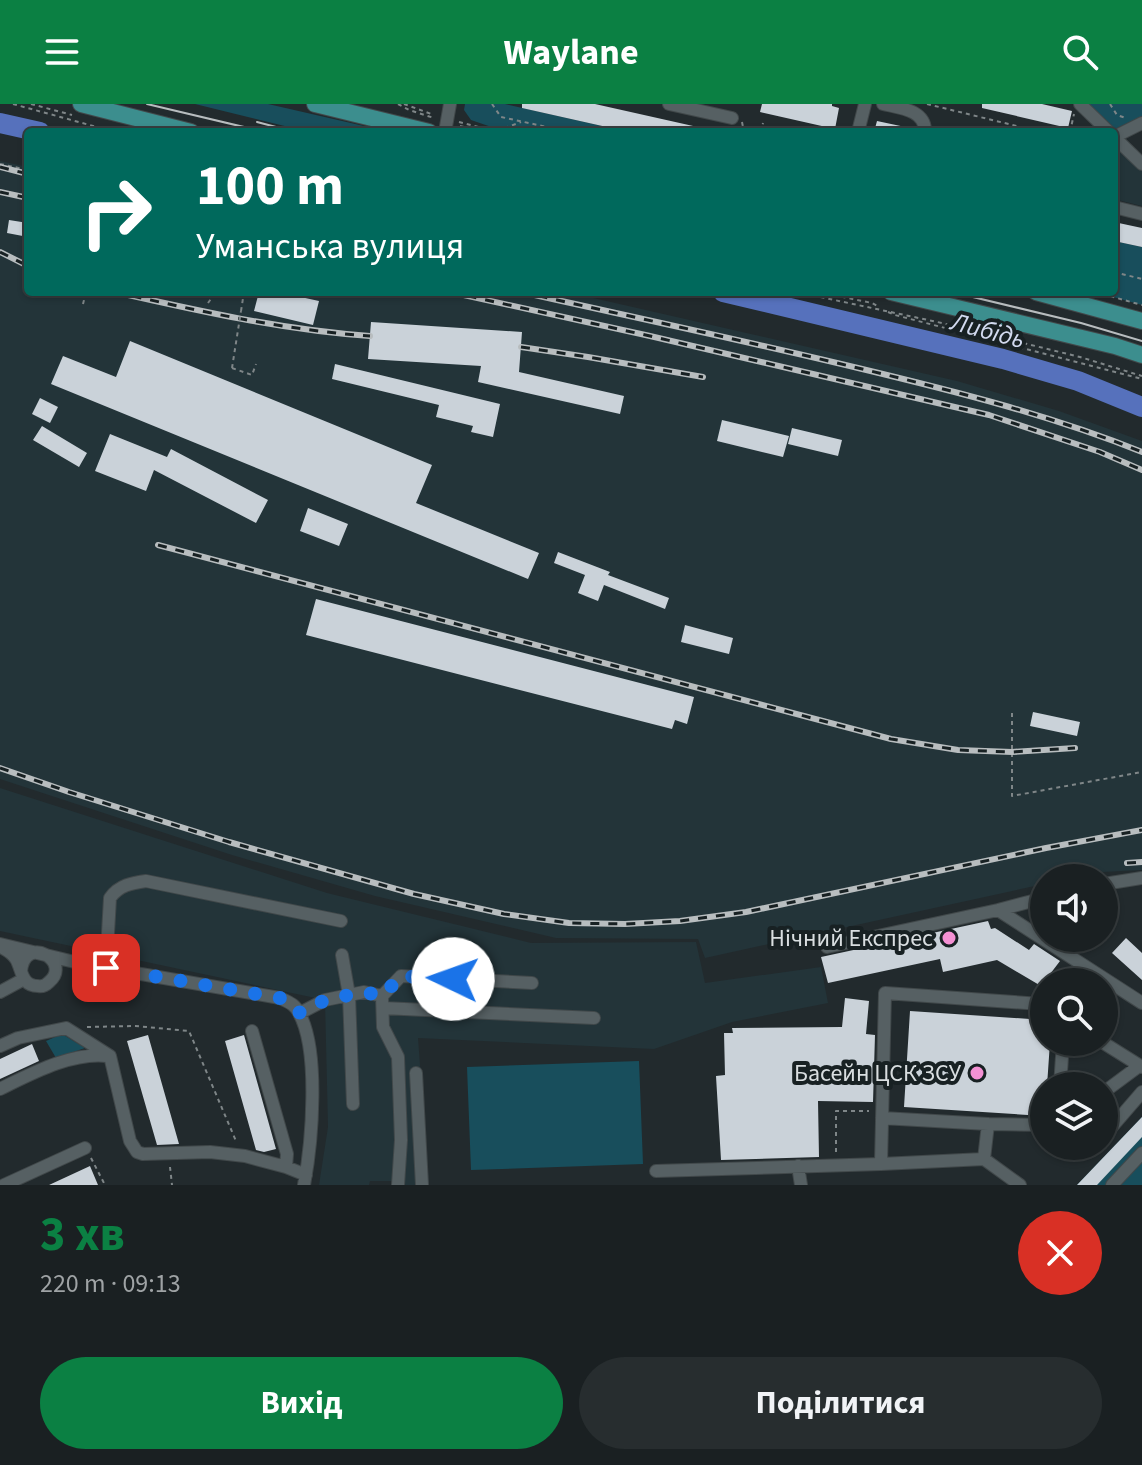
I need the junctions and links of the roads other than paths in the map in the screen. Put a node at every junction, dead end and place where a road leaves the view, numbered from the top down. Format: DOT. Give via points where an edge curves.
graph roads {
  1 [pos="81,104"];
  2 [pos="315,104"];
  3 [pos="450,104"];
  4 [pos="669,104"];
  5 [pos="865,104"];
  6 [pos="883,104"];
  7 [pos="1078,108"];
  8 [pos="736,119"];
  9 [pos="1137,120"];
  10 [pos="446,125"];
  11 [pos="175,128"];
  12 [pos="413,128"];
  13 [pos="859,128"];
  14 [pos="925,128"];
  15 [pos="1104,128"];
  16 [pos="1118,134"];
  17 [pos="1118,141"];
  18 [pos="1142,164"];
  19 [pos="1118,208"];
  20 [pos="1142,214"];
  21 [pos="908,296"];
  22 [pos="1051,296"];
  23 [pos="1142,321"];
  24 [pos="1142,355"];
  25 [pos="1142,878"];
  26 [pos="1118,882"];
  27 [pos="1030,902"];
  28 [pos="998,910"];
  29 [pos="341,921"];
  30 [pos="0,945"];
  31 [pos="827,947"];
  32 [pos="44,954"];
  33 [pos="342,955"];
  34 [pos="83,964"];
  35 [pos="106,968"];
  36 [pos="22,975"];
  37 [pos="54,976"];
  38 [pos="532,983"];
  39 [pos="0,992"];
  40 [pos="349,995"];
  41 [pos="383,1002"];
  42 [pos="1030,1003"];
  43 [pos="1142,1003"];
  44 [pos="300,1013"];
  45 [pos="594,1018"];
  46 [pos="252,1031"];
  47 [pos="0,1046"];
  48 [pos="1118,1052"];
  49 [pos="110,1056"];
  50 [pos="1141,1067"];
  51 [pos="416,1073"];
  52 [pos="1118,1083"];
  53 [pos="0,1089"];
  54 [pos="1142,1092"];
  55 [pos="353,1104"];
  56 [pos="882,1115"];
  57 [pos="1118,1120"];
  58 [pos="988,1124"];
  59 [pos="1030,1125"];
  60 [pos="85,1148"];
  61 [pos="1142,1153"];
  62 [pos="984,1159"];
  63 [pos="881,1164"];
  64 [pos="798,1166"];
  65 [pos="286,1167"];
  66 [pos="656,1171"];
  67 [pos="305,1180"];
  68 [pos="4,1185"];
  69 [pos="398,1185"];
  70 [pos="422,1185"];
  71 [pos="801,1185"];
  72 [pos="1020,1185"];
  73 [pos="1112,1185"];
  1 -- 11 [label="main road"];
  2 -- 12 [label="main road"];
  3 -- 10 [label="street"];
  4 -- 8 [label="street"];
  5 -- 13 [label="street"];
  6 -- 14 [label="street" via="918,113"];
  7 -- 15 [label="street"];
  9 -- 16 [label="street"];
  17 -- 18 [label="street"];
  19 -- 20 [label="street"];
  21 -- 24 [label="main road"];
  22 -- 23 [label="main road"];
  25 -- 26 [label="street"];
  27 -- 28 [label="street"];
  28 -- 31 [label="street"];
  28 -- 43 [label="street"];
  29 -- 35 [label="street" via="134,882 110,898"];
  30 -- 32 [label="street"];
  30 -- 36 [label="street" via="15,958"];
  32 -- 34 [label="street"];
  32 -- 36 [label="street" via="29,955"];
  32 -- 37 [label="street" via="55,965"];
  33 -- 40 [label="street"];
  34 -- 35 [label="street"];
  34 -- 37 [label="street"];
  35 -- 44 [label="street" via="280,998"];
  36 -- 37 [label="street" via="31,985 42,986"];
  36 -- 39 [label="street"];
  38 -- 41 [label="street" via="401,976"];
  40 -- 41 [label="street" via="364,992"];
  40 -- 44 [label="street"];
  40 -- 55 [label="street"];
  41 -- 45 [label="street"];
  41 -- 69 [label="street" via="383,1027 398,1057"];
  42 -- 56 [label="street" via="885,993"];
  44 -- 67 [label="street" via="312,1083"];
  46 -- 65 [label="street" via="287,1154"];
  47 -- 49 [label="street" via="66,1028"];
  48 -- 50 [label="street"];
  49 -- 53 [label="street" via="49,1066"];
  49 -- 65 [label="street" via="133,1146 143,1154 210,1152"];
  50 -- 52 [label="street"];
  51 -- 70 [label="street"];
  54 -- 57 [label="street"];
  56 -- 58 [label="street"];
  56 -- 63 [label="street"];
  58 -- 59 [label="street"];
  58 -- 62 [label="street"];
  60 -- 68 [label="street"];
  61 -- 73 [label="street"];
  62 -- 63 [label="street"];
  62 -- 72 [label="street"];
  63 -- 64 [label="street"];
  64 -- 66 [label="street"];
  64 -- 71 [label="street"];
  65 -- 67 [label="street"];
}
